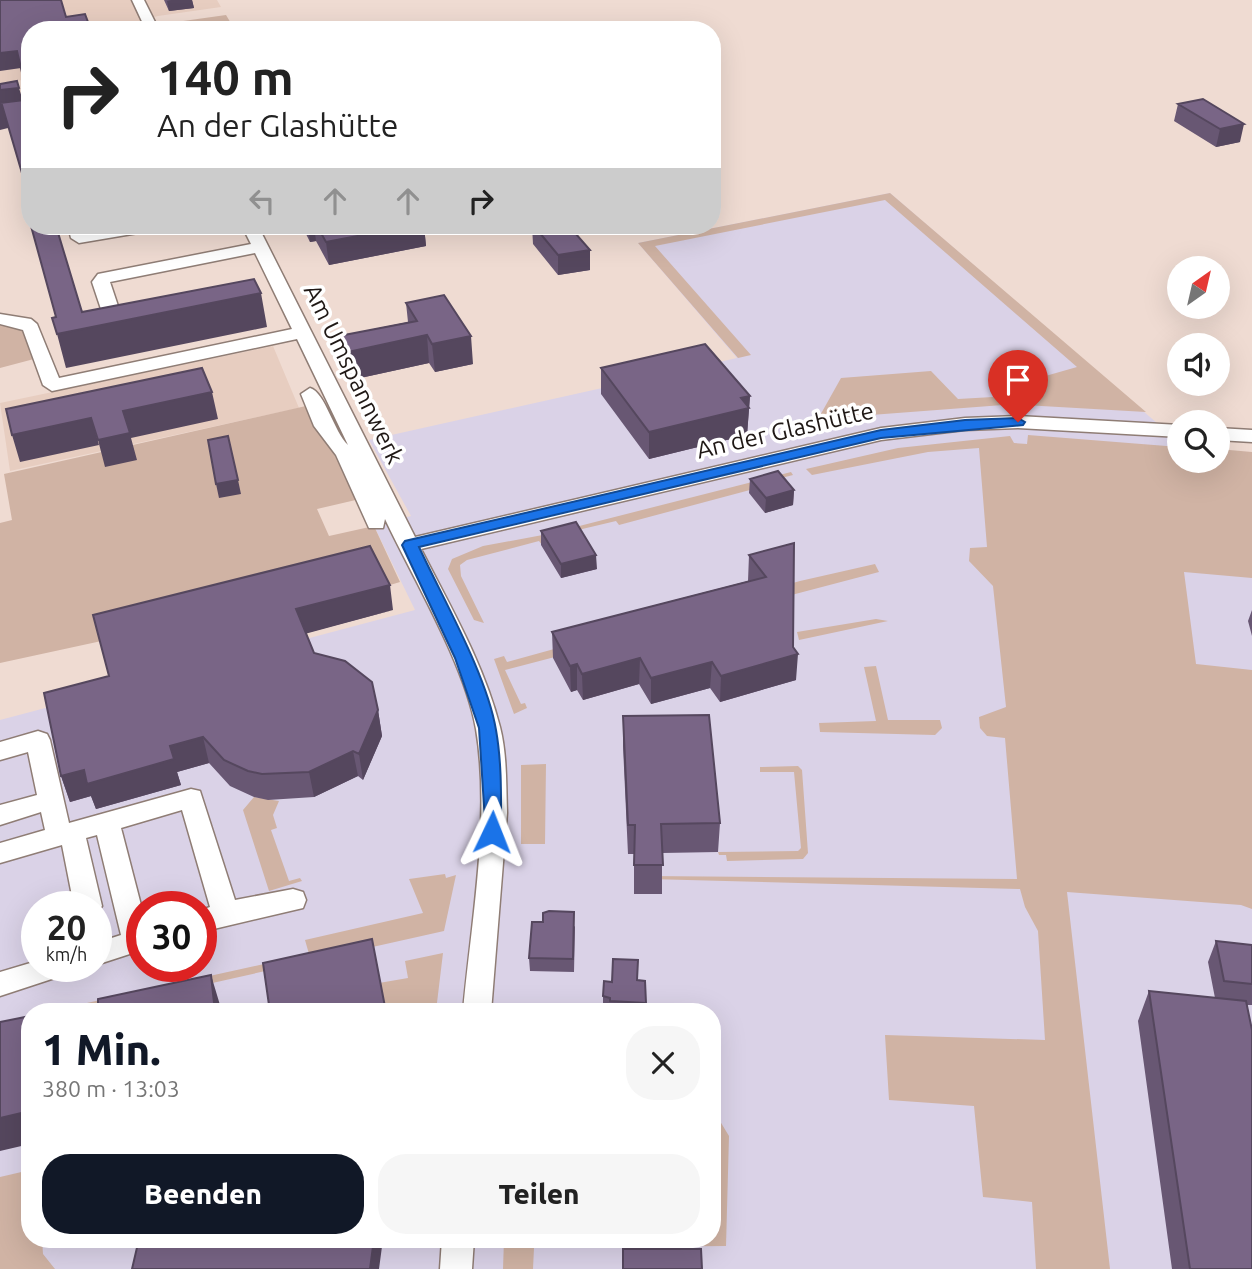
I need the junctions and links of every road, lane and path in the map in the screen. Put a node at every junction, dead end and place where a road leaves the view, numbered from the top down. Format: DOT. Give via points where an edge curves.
graph roads {
  1 [pos="138,0"];
  2 [pos="148,21"];
  3 [pos="255,235"];
  4 [pos="261,247"];
  5 [pos="0,319"];
  6 [pos="114,321"];
  7 [pos="304,332"];
  8 [pos="310,394"];
  9 [pos="1167,430"];
  10 [pos="1230,435"];
  11 [pos="1252,436"];
  12 [pos="376,523"];
  13 [pos="410,545"];
  14 [pos="0,751"];
  15 [pos="51,800"];
  16 [pos="0,814"];
  17 [pos="107,822"];
  18 [pos="65,834"];
  19 [pos="0,853"];
  20 [pos="83,891"];
  21 [pos="208,891"];
  22 [pos="126,892"];
  23 [pos="293,900"];
  24 [pos="217,916"];
  25 [pos="21,977"];
  26 [pos="0,984"];
  27 [pos="478,1003"];
  28 [pos="457,1248"];
  29 [pos="456,1269"];
  1 -- 2 [label="street"];
  3 -- 4 [label="street, Am Umspannwerk"];
  4 -- 6 [label="street" via="104,278 101,282"];
  4 -- 7 [label="street, Am Umspannwerk"];
  5 -- 7 [label="street" via="31,328 52,385"];
  7 -- 13 [label="street, Am Umspannwerk"];
  8 -- 12 [label="street" via="334,442 345,452"];
  9 -- 13 [label="street, An der Glashütte" via="1018,422 881,434"];
  10 -- 11 [label="street"];
  13 -- 27 [label="street, Am Umspannwerk" via="464,658 488,728 494,813"];
  14 -- 15 [label="street" via="38,740"];
  15 -- 16 [label="street"];
  15 -- 18 [label="street"];
  17 -- 18 [label="street"];
  17 -- 21 [label="street" via="191,797"];
  17 -- 22 [label="street"];
  18 -- 19 [label="street"];
  18 -- 20 [label="street"];
  23 -- 24 [label="street"];
  25 -- 26 [label="street"];
  28 -- 29 [label="street"];
}
